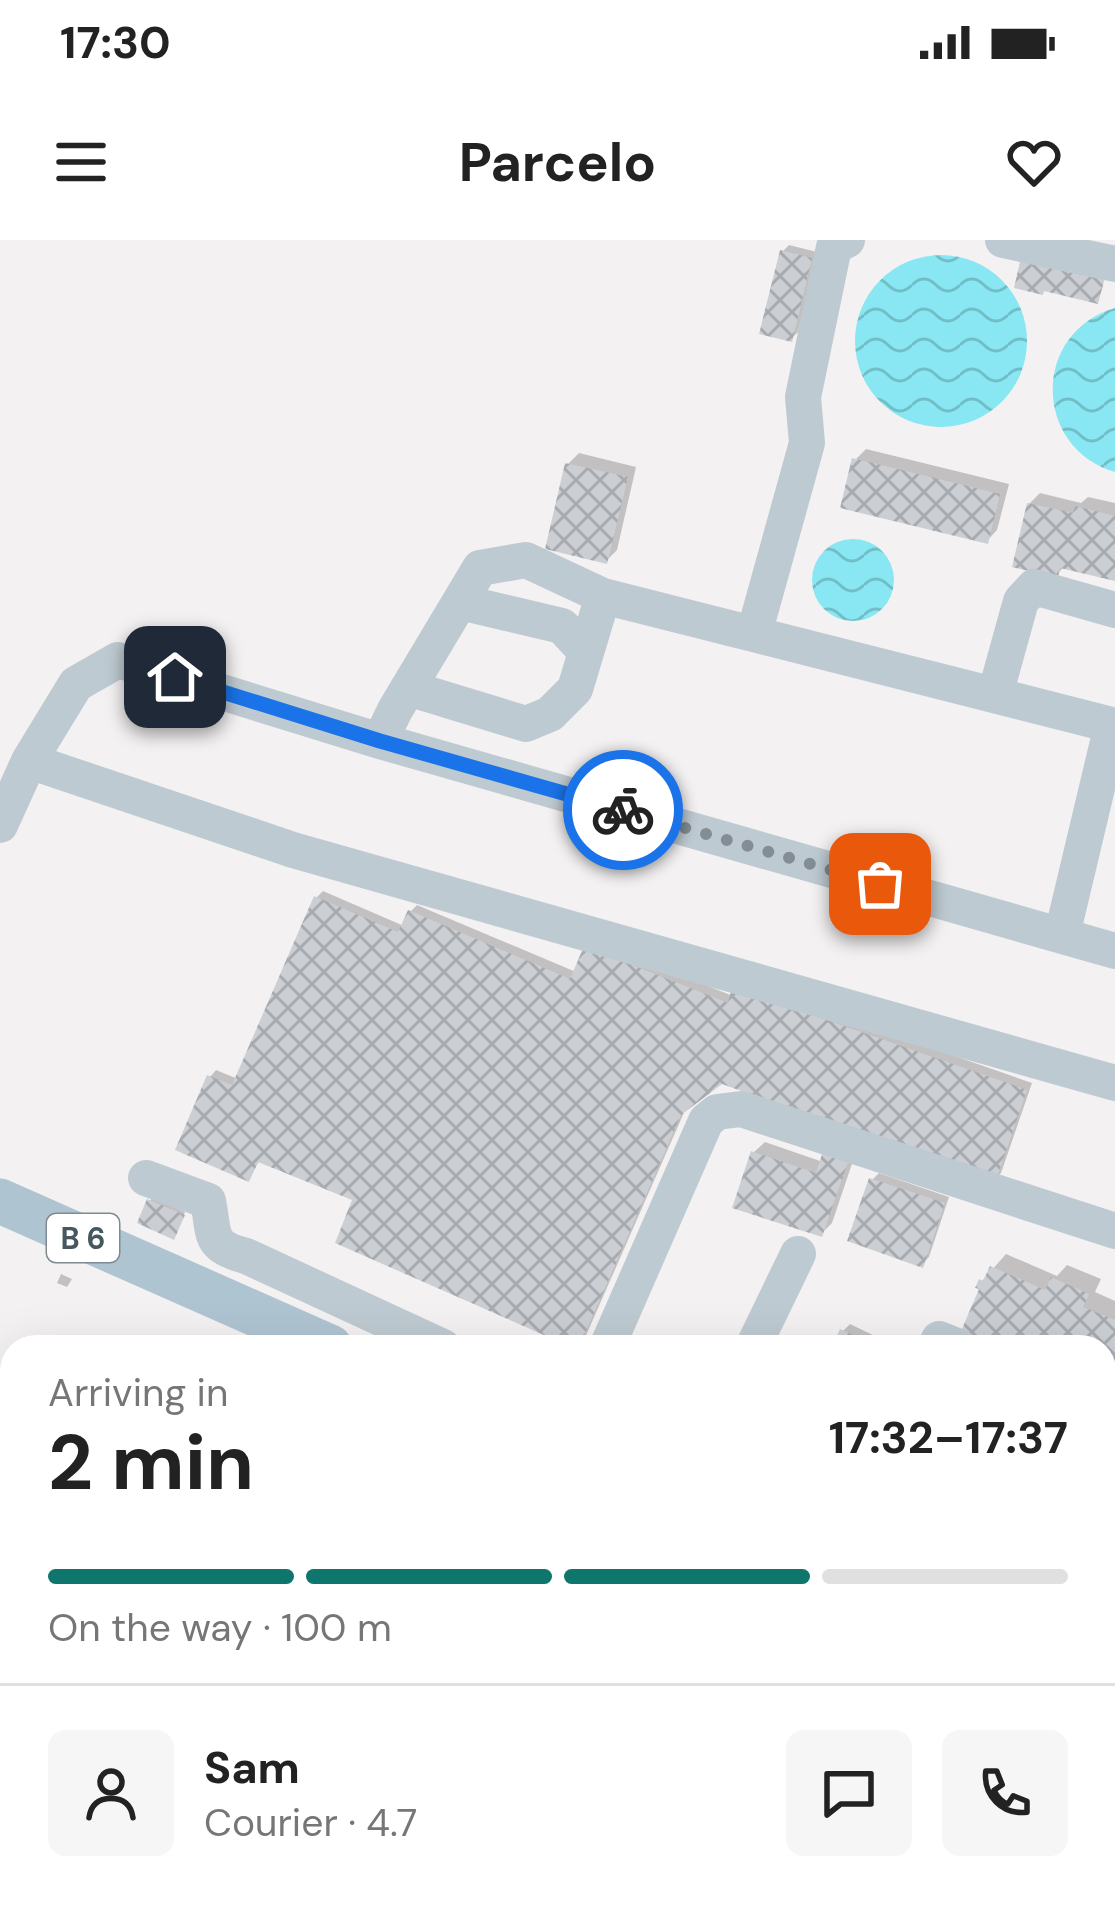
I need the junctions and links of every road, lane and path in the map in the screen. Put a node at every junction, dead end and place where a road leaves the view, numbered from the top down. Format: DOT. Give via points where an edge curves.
graph roads {
  1 [pos="847,240"];
  2 [pos="1003,240"];
  3 [pos="1115,264"];
  4 [pos="604,596"];
  5 [pos="460,602"];
  6 [pos="1115,610"];
  7 [pos="754,634"];
  8 [pos="586,652"];
  9 [pos="408,688"];
  10 [pos="995,695"];
  11 [pos="1114,723"];
  12 [pos="380,741"];
  13 [pos="29,761"];
  14 [pos="0,825"];
  15 [pos="1062,935"];
  16 [pos="1115,951"];
  17 [pos="1115,1083"];
  18 [pos="146,1178"];
  19 [pos="0,1201"];
  20 [pos="1115,1231"];
  21 [pos="798,1254"];
  22 [pos="303,1335"];
  23 [pos="417,1335"];
  24 [pos="613,1335"];
  25 [pos="759,1335"];
  1 -- 7 [label="street" via="834,247 803,398 807,443"];
  2 -- 3 [label="street"];
  4 -- 5 [label="street" via="526,560 480,568"];
  4 -- 7 [label="street"];
  4 -- 8 [label="street"];
  5 -- 8 [label="street" via="562,626"];
  5 -- 9 [label="street"];
  6 -- 10 [label="street" via="1034,587 1021,601"];
  7 -- 10 [label="street"];
  8 -- 9 [label="street" via="574,689 550,714 526,724"];
  9 -- 12 [label="street"];
  10 -- 11 [label="street"];
  11 -- 15 [label="street"];
  12 -- 13 [label="street" via="118,660 76,683"];
  12 -- 15 [label="street"];
  13 -- 14 [label="street"];
  13 -- 17 [label="street" via="293,850"];
  15 -- 16 [label="street"];
  18 -- 23 [label="street" via="208,1201 212,1232 225,1250"];
  19 -- 22 [label="main road, B 6"];
  20 -- 24 [label="street" via="741,1109 717,1112 706,1121"];
  21 -- 25 [label="street"];
}
